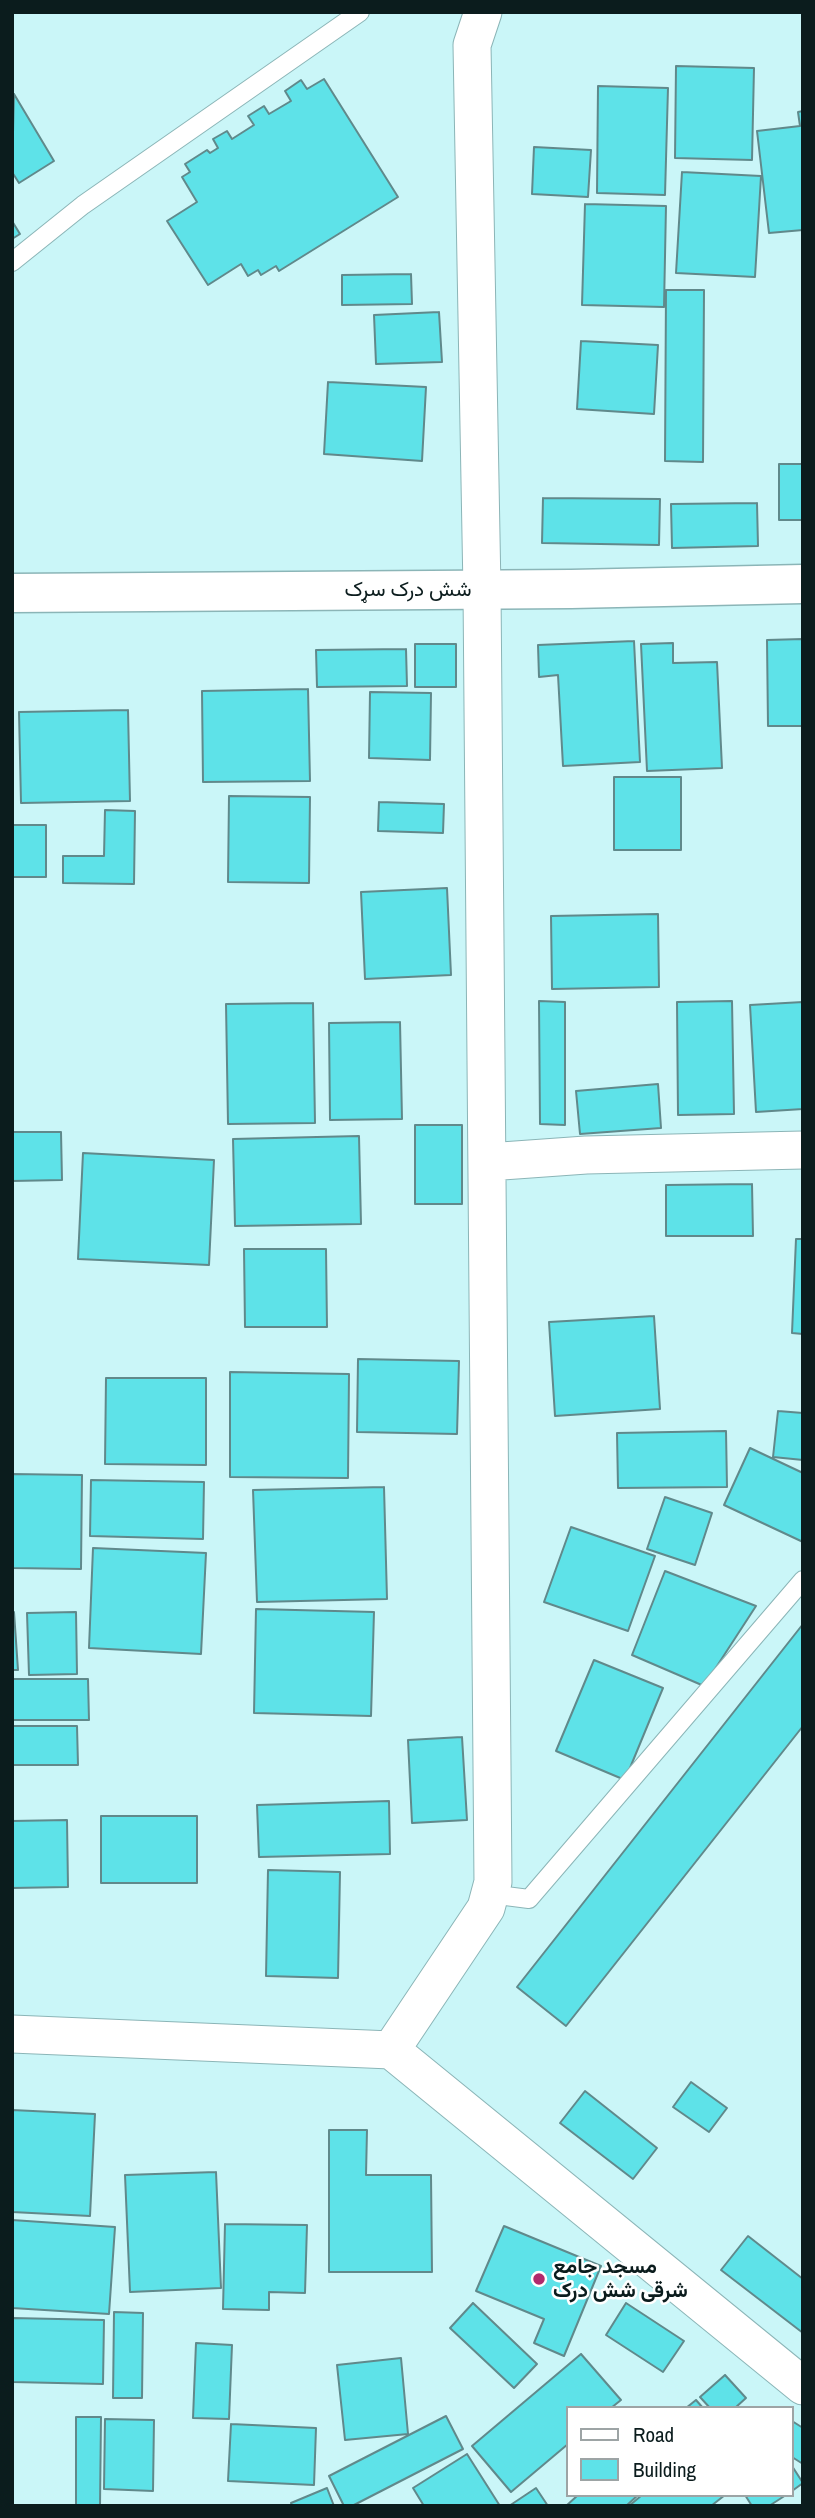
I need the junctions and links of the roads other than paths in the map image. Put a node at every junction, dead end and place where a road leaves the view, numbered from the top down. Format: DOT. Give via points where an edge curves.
graph roads {
  1 [pos="360,12"];
  2 [pos="483,12"];
  3 [pos="12,262"];
  4 [pos="803,584"];
  5 [pos="482,590"];
  6 [pos="12,593"];
  7 [pos="803,1150"];
  8 [pos="488,1162"];
  9 [pos="803,1580"];
  10 [pos="490,1894"];
  11 [pos="12,2034"];
  12 [pos="391,2050"];
  13 [pos="803,2386"];
  1 -- 3 [label="lane" via="83,205"];
  2 -- 5 [label="street" via="472,45"];
  4 -- 5 [label="main road, شش درک سړک"];
  5 -- 6 [label="main road, شش درک سړک"];
  5 -- 8 [label="street"];
  7 -- 8 [label="street"];
  8 -- 10 [label="street"];
  9 -- 10 [label="lane" via="529,1899"];
  10 -- 12 [label="street" via="486,1908"];
  11 -- 12 [label="street"];
  12 -- 13 [label="street"];
}
